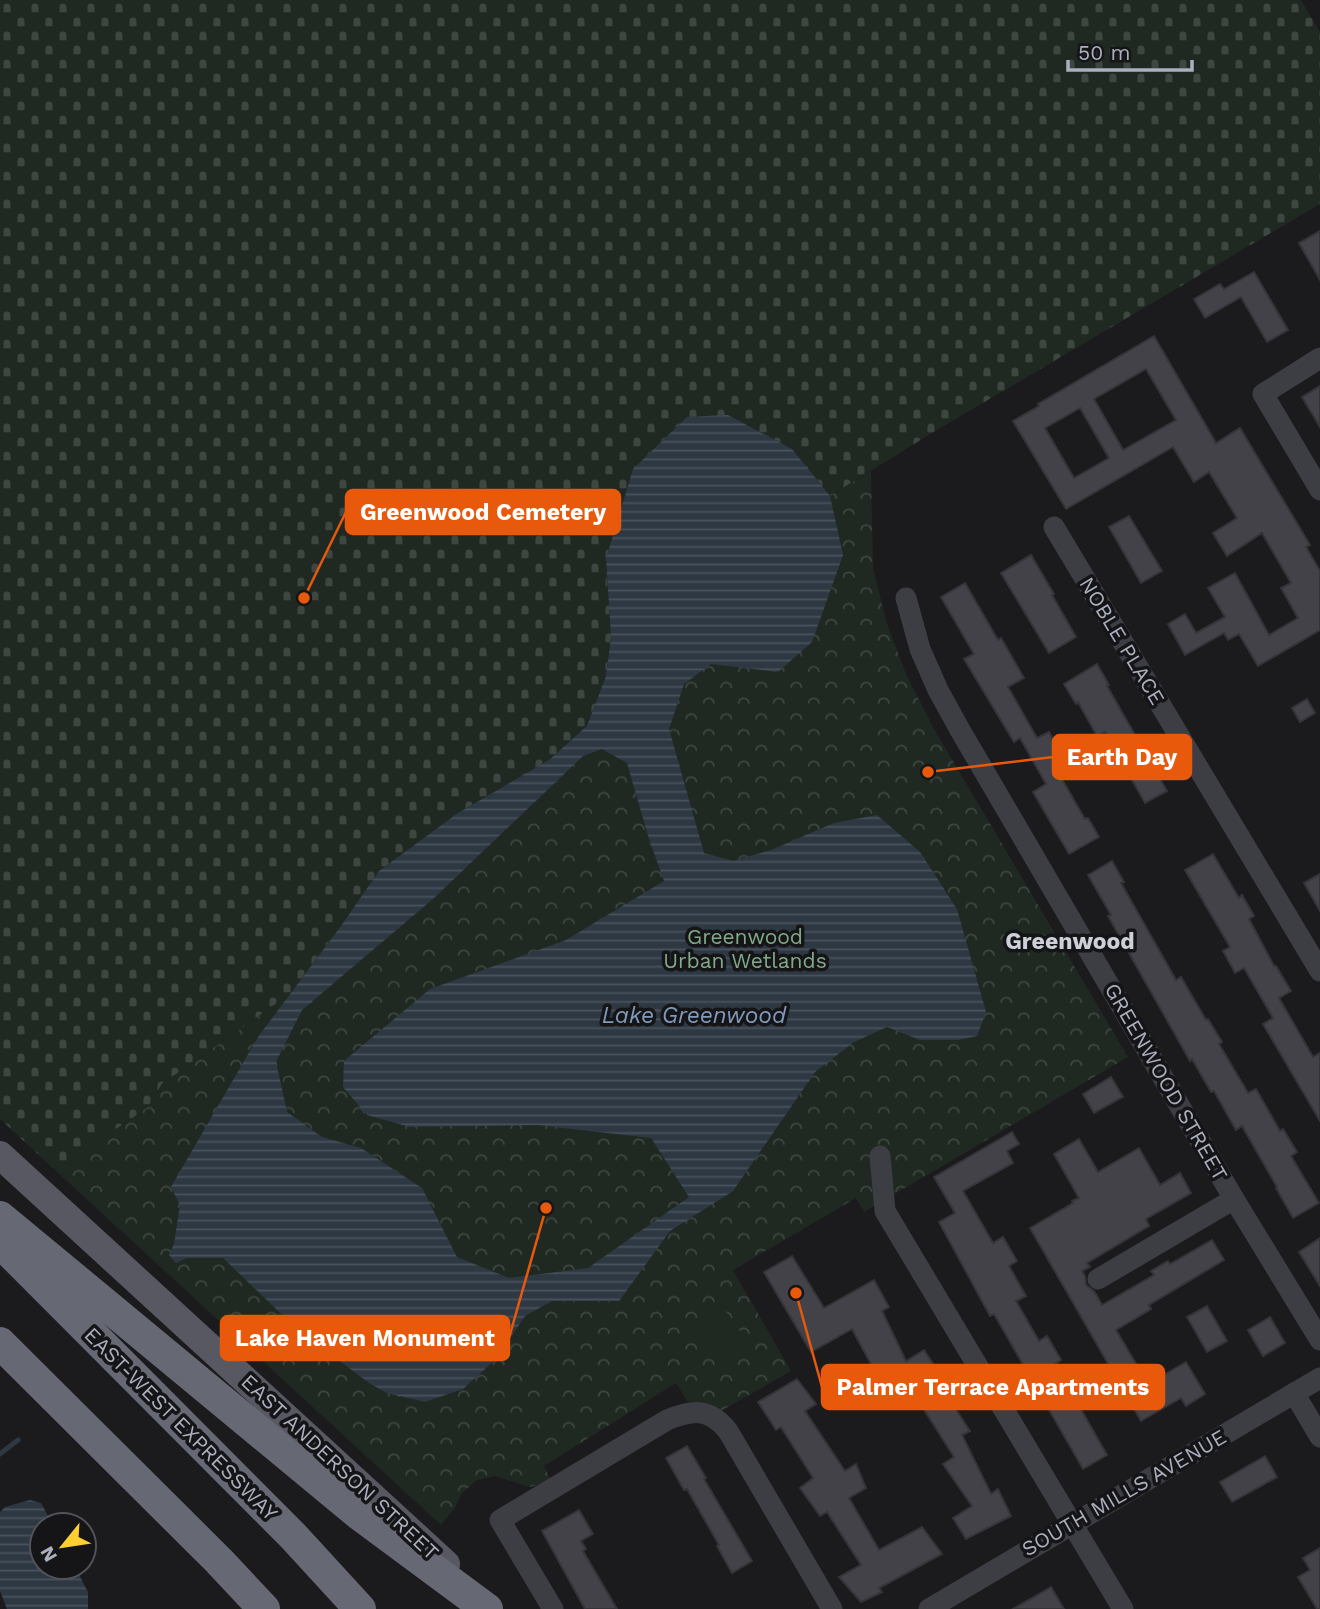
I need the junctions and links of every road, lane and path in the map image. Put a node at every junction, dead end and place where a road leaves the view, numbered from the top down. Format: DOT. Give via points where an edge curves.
graph roads {
  1 [pos="1320,358"];
  2 [pos="1320,490"];
  3 [pos="1054,527"];
  4 [pos="906,598"];
  5 [pos="1320,971"];
  6 [pos="0,1154"];
  7 [pos="880,1156"];
  8 [pos="1234,1199"];
  9 [pos="0,1217"];
  10 [pos="0,1242"];
  11 [pos="1098,1279"];
  12 [pos="1320,1340"];
  13 [pos="0,1343"];
  14 [pos="1320,1378"];
  15 [pos="1294,1393"];
  16 [pos="1320,1437"];
  17 [pos="1072,1523"];
  18 [pos="264,1609"];
  19 [pos="360,1609"];
  20 [pos="487,1609"];
  21 [pos="494,1609"];
  22 [pos="553,1609"];
  23 [pos="832,1609"];
  24 [pos="929,1609"];
  25 [pos="1123,1609"];
  1 -- 2 [label="street" via="1263,394"];
  3 -- 5 [label="street, NOBLE PLACE"];
  4 -- 8 [label="street, GREENWOOD STREET" via="920,649 960,730"];
  6 -- 21 [label="main road, EAST ANDERSON STREET"];
  7 -- 17 [label="street" via="885,1211"];
  8 -- 11 [label="street"];
  8 -- 12 [label="street, GREENWOOD STREET"];
  9 -- 20 [label="highway" via="360,1515"];
  10 -- 19 [label="highway, EAST-WEST EXPRESSWAY"];
  13 -- 18 [label="highway"];
  14 -- 15 [label="street, SOUTH MILLS AVENUE"];
  15 -- 16 [label="street"];
  15 -- 17 [label="street, SOUTH MILLS AVENUE"];
  17 -- 24 [label="street, SOUTH MILLS AVENUE"];
  17 -- 25 [label="street"];
  22 -- 23 [label="street" via="500,1520 667,1420 695,1412 720,1421 728,1431"];
}
